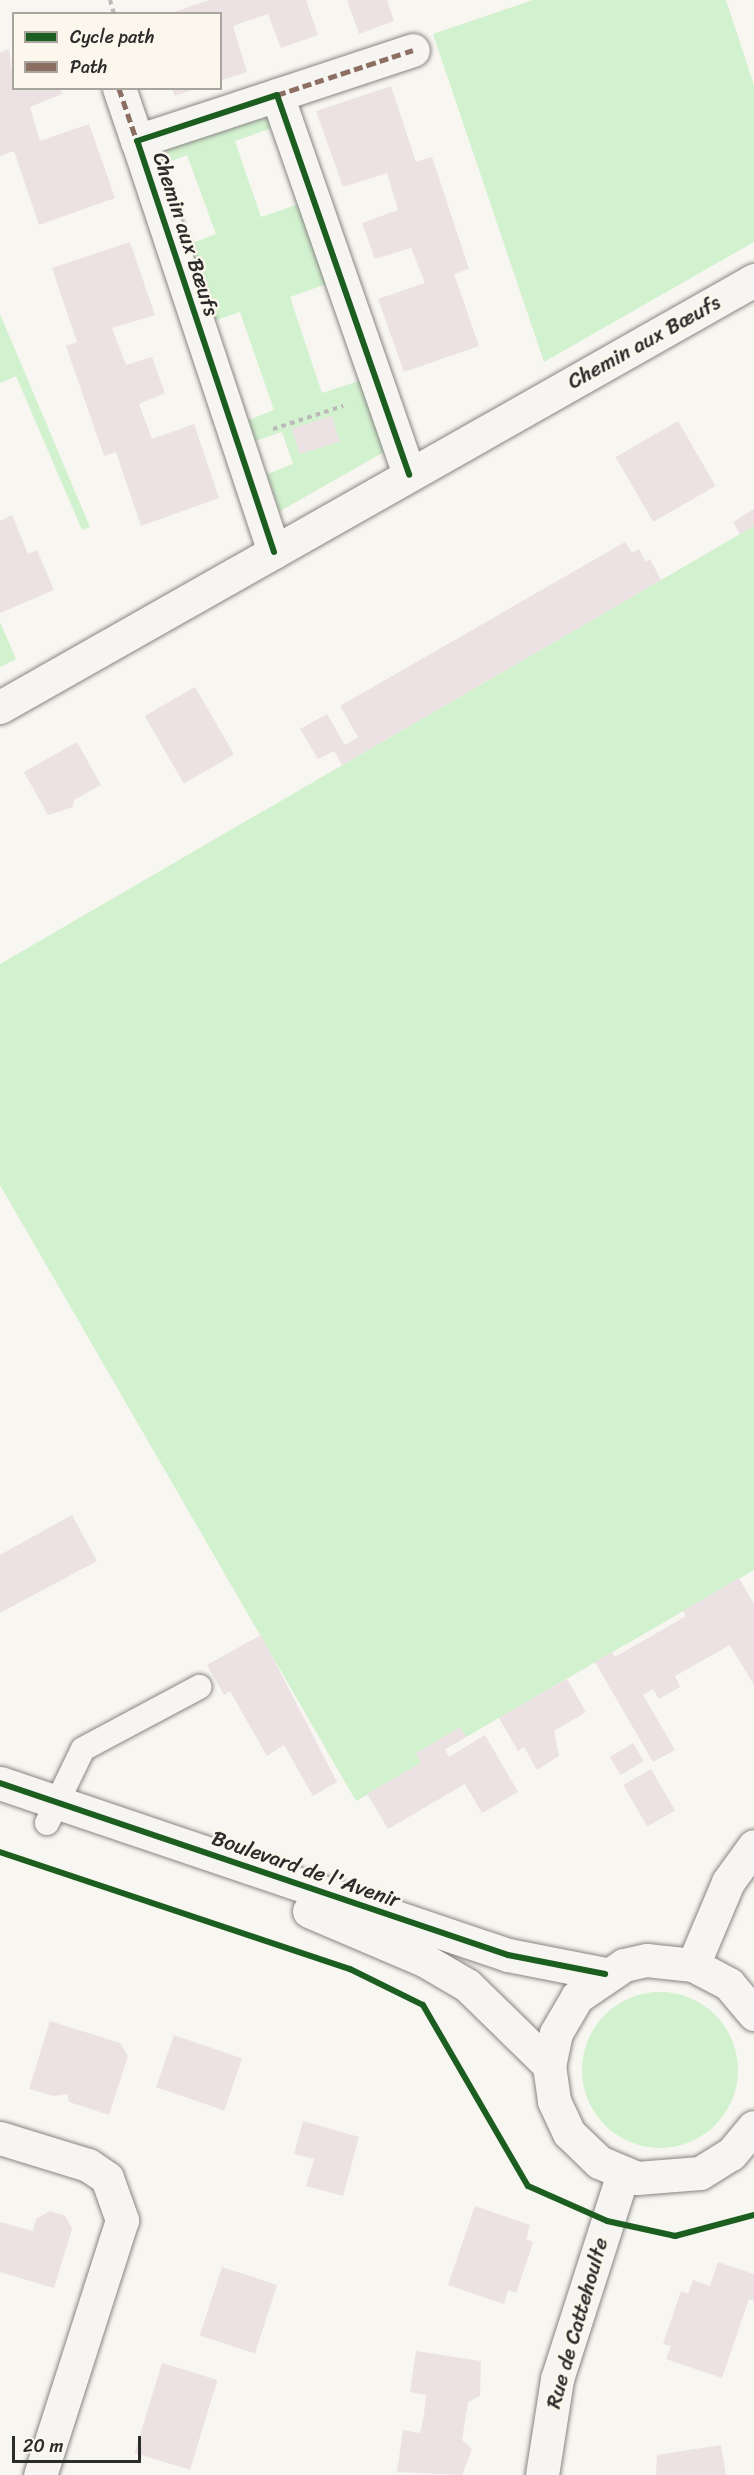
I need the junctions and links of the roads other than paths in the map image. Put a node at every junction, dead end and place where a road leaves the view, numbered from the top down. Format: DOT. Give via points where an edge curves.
graph roads {
  1 [pos="413,50"];
  2 [pos="120,90"];
  3 [pos="278,95"];
  4 [pos="137,141"];
  5 [pos="754,280"];
  6 [pos="409,475"];
  7 [pos="274,552"];
  8 [pos="0,707"];
  9 [pos="199,1687"];
  10 [pos="0,1783"];
  11 [pos="0,1807"];
  12 [pos="51,1812"];
  13 [pos="754,1846"];
  14 [pos="693,1965"];
  15 [pos="605,1974"];
  16 [pos="754,2014"];
  17 [pos="549,2065"];
  18 [pos="754,2127"];
  19 [pos="0,2138"];
  20 [pos="622,2174"];
  21 [pos="40,2475"];
  22 [pos="543,2475"];
  1 -- 3 [label="street, Chemin aux Bœufs"];
  2 -- 4 [label="street"];
  3 -- 4 [label="street, Chemin aux Bœufs"];
  3 -- 6 [label="street"];
  4 -- 7 [label="street, Chemin aux Bœufs"];
  5 -- 6 [label="street, Chemin aux Bœufs"];
  6 -- 7 [label="street, Chemin aux Bœufs"];
  7 -- 8 [label="street, Chemin aux Bœufs"];
  9 -- 12 [label="lane" via="83,1749"];
  10 -- 12 [label="street, Boulevard de l'Avenir"];
  11 -- 12 [label="street, Boulevard de l'Avenir"];
  12 -- 15 [label="street, Boulevard de l'Avenir" via="508,1955"];
  12 -- 17 [label="street, Boulevard de l'Avenir" via="335,1920 424,1960 494,2007"];
  13 -- 14 [label="street" via="728,1882"];
  14 -- 15 [label="street" via="646,1960"];
  14 -- 16 [label="street" via="729,1984"];
  15 -- 17 [label="street" via="564,2015"];
  17 -- 20 [label="street" via="554,2101 569,2133 599,2162"];
  18 -- 20 [label="street" via="731,2154 700,2173 662,2180"];
  19 -- 21 [label="street" via="88,2165 107,2178 122,2220"];
  20 -- 22 [label="street, Rue de Cattehoulte" via="557,2379"];
}
